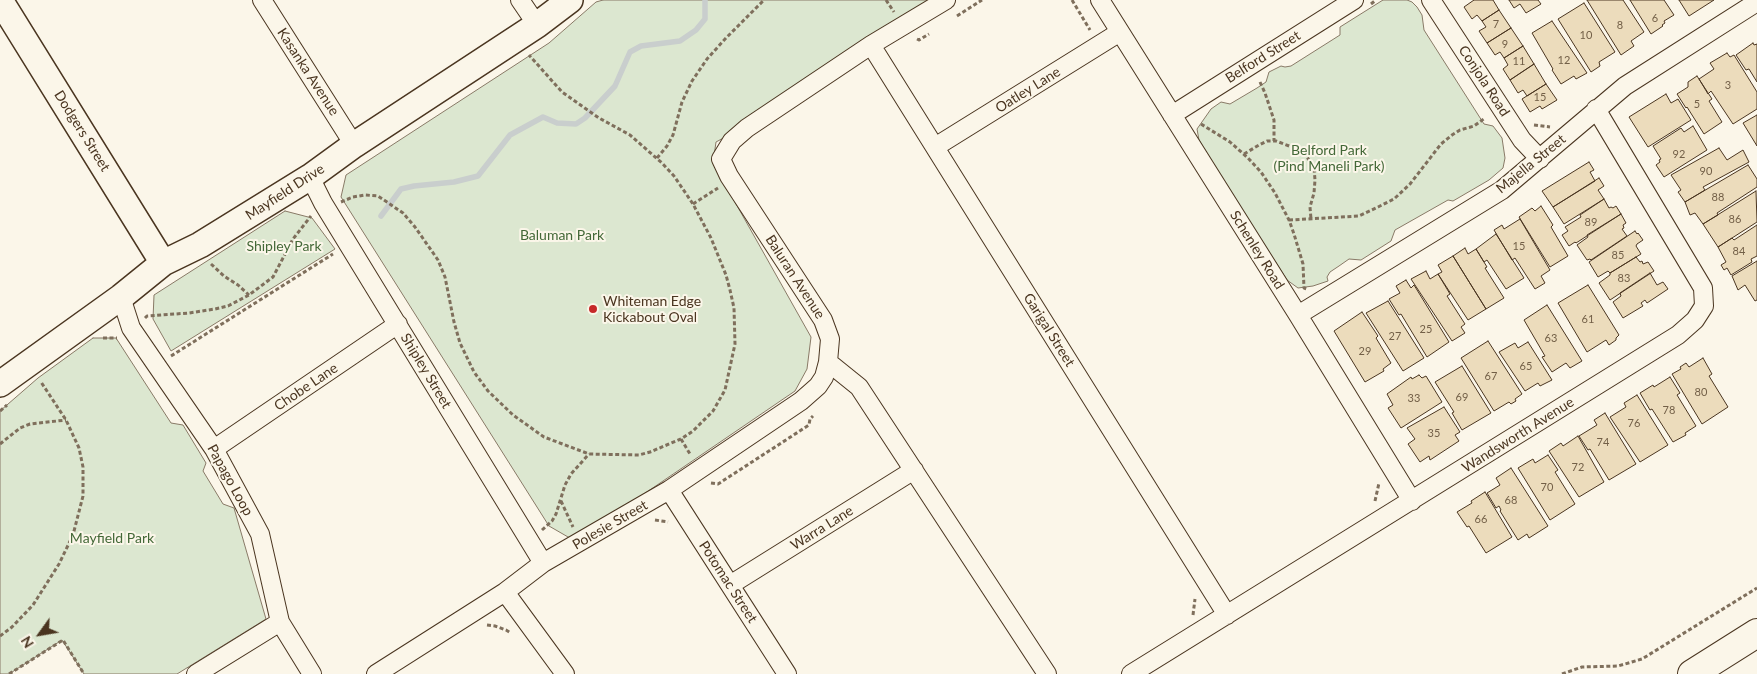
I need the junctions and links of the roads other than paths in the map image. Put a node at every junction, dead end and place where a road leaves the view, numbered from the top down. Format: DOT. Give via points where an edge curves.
graph roads {
  1 [pos="0,0"];
  2 [pos="262,0"];
  3 [pos="520,0"];
  4 [pos="570,0"];
  5 [pos="946,0"];
  6 [pos="1100,0"];
  7 [pos="1431,0"];
  8 [pos="1362,2"];
  9 [pos="1757,2"];
  10 [pos="537,25"];
  11 [pos="1120,32"];
  12 [pos="871,45"];
  13 [pos="1596,109"];
  14 [pos="1172,115"];
  15 [pos="354,145"];
  16 [pos="935,147"];
  17 [pos="1540,159"];
  18 [pos="310,177"];
  19 [pos="163,263"];
  20 [pos="121,297"];
  21 [pos="1298,315"];
  22 [pos="398,324"];
  23 [pos="828,362"];
  24 [pos="6,393"];
  25 [pos="214,449"];
  26 [pos="914,470"];
  27 [pos="670,490"];
  28 [pos="1412,501"];
  29 [pos="543,564"];
  30 [pos="730,586"];
  31 [pos="505,592"];
  32 [pos="1227,615"];
  33 [pos="280,622"];
  34 [pos="1757,634"];
  35 [pos="196,674"];
  36 [pos="312,674"];
  37 [pos="376,674"];
  38 [pos="565,674"];
  39 [pos="787,674"];
  40 [pos="1047,674"];
  41 [pos="1131,674"];
  42 [pos="1692,674"];
  1 -- 19 [label="street, Dodgers Street"];
  2 -- 15 [label="street, Kasanka Avenue"];
  3 -- 10 [label="street"];
  4 -- 10 [label="street, Mayfield Drive"];
  5 -- 12 [label="street, Baluran Avenue"];
  6 -- 11 [label="street, Schenley Road"];
  7 -- 17 [label="street, Conjola Road" via="1522,140"];
  8 -- 14 [label="street, Belford Street"];
  9 -- 13 [label="street, Majella Street" via="1626,86"];
  10 -- 15 [label="street, Mayfield Drive"];
  11 -- 14 [label="street, Schenley Road"];
  11 -- 16 [label="street, Oatley Lane"];
  12 -- 16 [label="street, Garigal Street"];
  12 -- 23 [label="street, Baluran Avenue" via="747,128 732,141 721,159 823,320 830,339"];
  13 -- 17 [label="street, Majella Street"];
  13 -- 28 [label="street, Wandsworth Avenue" via="1703,288 1704,306 1695,320 1678,335"];
  14 -- 21 [label="street, Schenley Road"];
  15 -- 18 [label="street, Mayfield Drive"];
  16 -- 32 [label="street, Garigal Street"];
  17 -- 21 [label="street, Majella Street" via="1502,190"];
  18 -- 19 [label="street, Mayfield Drive" via="200,245"];
  18 -- 22 [label="street, Shipley Street"];
  19 -- 20 [label="street, Mayfield Drive"];
  20 -- 24 [label="street, Mayfield Drive"];
  20 -- 25 [label="street, Papago Loop" via="140,322"];
  21 -- 28 [label="street, Schenley Road"];
  22 -- 25 [label="street, Chobe Lane"];
  22 -- 29 [label="street, Shipley Street"];
  23 -- 26 [label="street" via="859,387"];
  23 -- 27 [label="street, Polesie Street" via="818,386 801,401"];
  25 -- 33 [label="street, Papago Loop" via="260,534"];
  26 -- 30 [label="street, Warra Lane"];
  26 -- 40 [label="street"];
  27 -- 29 [label="street, Polesie Street"];
  27 -- 30 [label="street, Potomac Street"];
  28 -- 32 [label="street, Wandsworth Avenue"];
  29 -- 31 [label="street, Polesie Street"];
  30 -- 39 [label="street, Potomac Street"];
  31 -- 37 [label="street, Polesie Street"];
  31 -- 38 [label="street"];
  32 -- 41 [label="street, Wandsworth Avenue"];
  33 -- 35 [label="street"];
  33 -- 36 [label="street, Papago Loop"];
  34 -- 42 [label="main road"];
}
